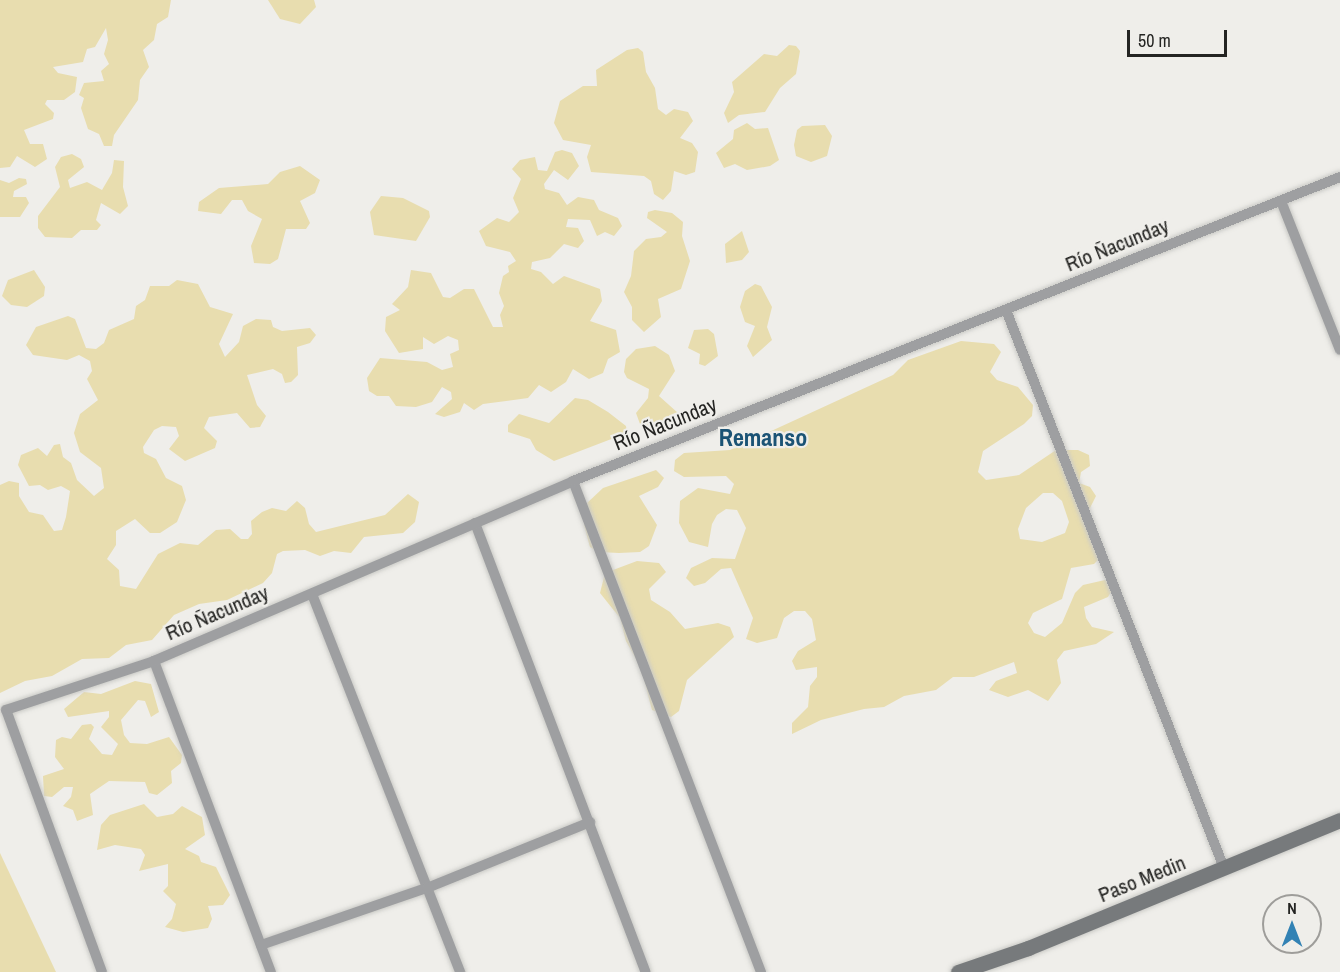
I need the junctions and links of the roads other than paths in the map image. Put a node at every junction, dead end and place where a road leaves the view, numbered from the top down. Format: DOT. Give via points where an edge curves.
graph roads {
  1 [pos="1340,177"];
  2 [pos="1281,201"];
  3 [pos="1006,310"];
  4 [pos="1340,350"];
  5 [pos="573,481"];
  6 [pos="475,523"];
  7 [pos="312,594"];
  8 [pos="154,661"];
  9 [pos="1340,820"];
  10 [pos="590,822"];
  11 [pos="1224,868"];
  12 [pos="427,888"];
  13 [pos="261,945"];
  14 [pos="102,972"];
  15 [pos="271,972"];
  16 [pos="460,972"];
  17 [pos="646,972"];
  18 [pos="761,972"];
  19 [pos="958,972"];
  1 -- 2 [label="street, Río Ñacunday"];
  2 -- 3 [label="street, Río Ñacunday"];
  2 -- 4 [label="street"];
  3 -- 5 [label="street, Río Ñacunday"];
  3 -- 11 [label="street"];
  5 -- 6 [label="street, Río Ñacunday"];
  5 -- 18 [label="street"];
  6 -- 7 [label="street, Río Ñacunday" via="348,574"];
  6 -- 10 [label="street"];
  7 -- 8 [label="street, Río Ñacunday"];
  7 -- 12 [label="street"];
  8 -- 13 [label="street"];
  8 -- 14 [label="street, Río Ñacunday" via="6,710"];
  9 -- 11 [label="street, Paso Medin"];
  10 -- 12 [label="street"];
  10 -- 17 [label="street"];
  11 -- 19 [label="street, Paso Medin" via="1028,948"];
  12 -- 13 [label="street"];
  12 -- 16 [label="street"];
  13 -- 15 [label="street"];
}
